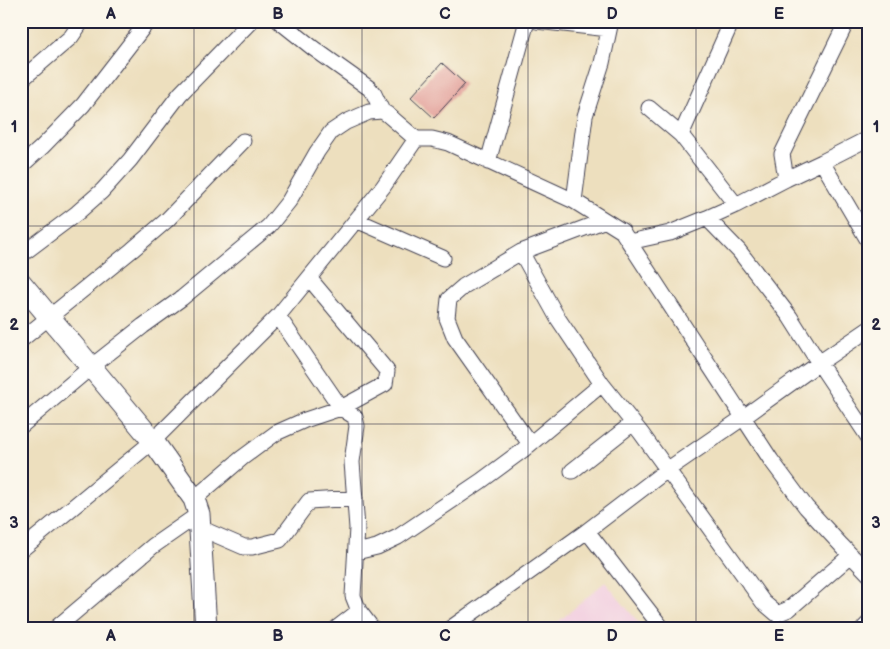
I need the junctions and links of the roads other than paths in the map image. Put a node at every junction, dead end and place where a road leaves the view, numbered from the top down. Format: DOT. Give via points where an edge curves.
graph roads {
  1 [pos="82,21"];
  2 [pos="148,21"];
  3 [pos="251,21"];
  4 [pos="279,21"];
  5 [pos="527,21"];
  6 [pos="537,21"];
  7 [pos="732,21"];
  8 [pos="847,21"];
  9 [pos="610,25"];
  10 [pos="21,80"];
  11 [pos="648,108"];
  12 [pos="382,111"];
  13 [pos="681,135"];
  14 [pos="869,138"];
  15 [pos="416,139"];
  16 [pos="243,141"];
  17 [pos="488,162"];
  18 [pos="822,162"];
  19 [pos="21,166"];
  20 [pos="786,179"];
  21 [pos="574,201"];
  22 [pos="736,205"];
  23 [pos="707,218"];
  24 [pos="356,220"];
  25 [pos="603,221"];
  26 [pos="629,242"];
  27 [pos="869,242"];
  28 [pos="521,252"];
  29 [pos="21,255"];
  30 [pos="443,258"];
  31 [pos="309,278"];
  32 [pos="21,283"];
  33 [pos="278,316"];
  34 [pos="50,317"];
  35 [pos="869,329"];
  36 [pos="21,340"];
  37 [pos="819,363"];
  38 [pos="91,367"];
  39 [pos="602,384"];
  40 [pos="341,408"];
  41 [pos="744,418"];
  42 [pos="633,423"];
  43 [pos="21,426"];
  44 [pos="869,438"];
  45 [pos="153,441"];
  46 [pos="530,444"];
  47 [pos="667,470"];
  48 [pos="572,471"];
  49 [pos="355,498"];
  50 [pos="198,514"];
  51 [pos="587,531"];
  52 [pos="21,550"];
  53 [pos="356,552"];
  54 [pos="851,555"];
  55 [pos="869,574"];
  56 [pos="358,611"];
  57 [pos="869,623"];
  58 [pos="56,628"];
  59 [pos="206,628"];
  60 [pos="337,628"];
  61 [pos="372,628"];
  62 [pos="451,628"];
  63 [pos="662,628"];
  64 [pos="864,628"];
  1 -- 10 [label="street" via="71,36"];
  2 -- 19 [label="street" via="83,105"];
  3 -- 29 [label="street" via="180,94 130,160 102,190"];
  4 -- 12 [label="street" via="369,88"];
  5 -- 17 [label="street"];
  6 -- 9 [label="street"];
  7 -- 13 [label="street"];
  8 -- 20 [label="street" via="782,154"];
  9 -- 21 [label="street" via="585,116"];
  11 -- 13 [label="street"];
  12 -- 15 [label="street"];
  12 -- 38 [label="street" via="369,112 331,132 289,201 269,226"];
  13 -- 22 [label="street"];
  14 -- 18 [label="street"];
  15 -- 17 [label="street" via="448,143"];
  15 -- 24 [label="street"];
  16 -- 34 [label="street" via="167,220"];
  17 -- 21 [label="street"];
  18 -- 20 [label="street"];
  18 -- 27 [label="street"];
  20 -- 22 [label="street"];
  21 -- 25 [label="street"];
  22 -- 23 [label="street"];
  23 -- 26 [label="street" via="670,233"];
  23 -- 37 [label="street" via="739,251 790,317"];
  24 -- 30 [label="street"];
  24 -- 31 [label="street"];
  25 -- 26 [label="street" via="622,231"];
  25 -- 28 [label="street"];
  26 -- 41 [label="street"];
  28 -- 39 [label="street"];
  28 -- 46 [label="street" via="464,286 449,299 447,318 455,338"];
  31 -- 33 [label="street"];
  31 -- 40 [label="street" via="387,371 385,384"];
  32 -- 34 [label="street"];
  33 -- 40 [label="street"];
  33 -- 45 [label="street"];
  34 -- 36 [label="street"];
  34 -- 38 [label="street"];
  35 -- 37 [label="street"];
  37 -- 41 [label="street"];
  37 -- 44 [label="street"];
  38 -- 43 [label="street"];
  38 -- 45 [label="street"];
  39 -- 42 [label="street"];
  39 -- 46 [label="street"];
  40 -- 49 [label="street" via="354,417 357,426 352,462"];
  40 -- 50 [label="street" via="276,434 242,458"];
  41 -- 47 [label="street"];
  41 -- 54 [label="street" via="806,507"];
  42 -- 47 [label="street"];
  42 -- 48 [label="street"];
  45 -- 50 [label="street"];
  45 -- 52 [label="street"];
  46 -- 53 [label="street" via="398,537"];
  47 -- 51 [label="street"];
  47 -- 54 [label="street" via="763,602 777,614 789,610"];
  49 -- 50 [label="street" via="309,501 280,540 252,547 244,547"];
  49 -- 53 [label="street"];
  50 -- 58 [label="street" via="153,546"];
  50 -- 59 [label="street"];
  51 -- 62 [label="street"];
  51 -- 63 [label="street"];
  53 -- 56 [label="street" via="353,596"];
  54 -- 55 [label="street"];
  56 -- 60 [label="street"];
  56 -- 61 [label="street"];
  57 -- 64 [label="street"];
}
